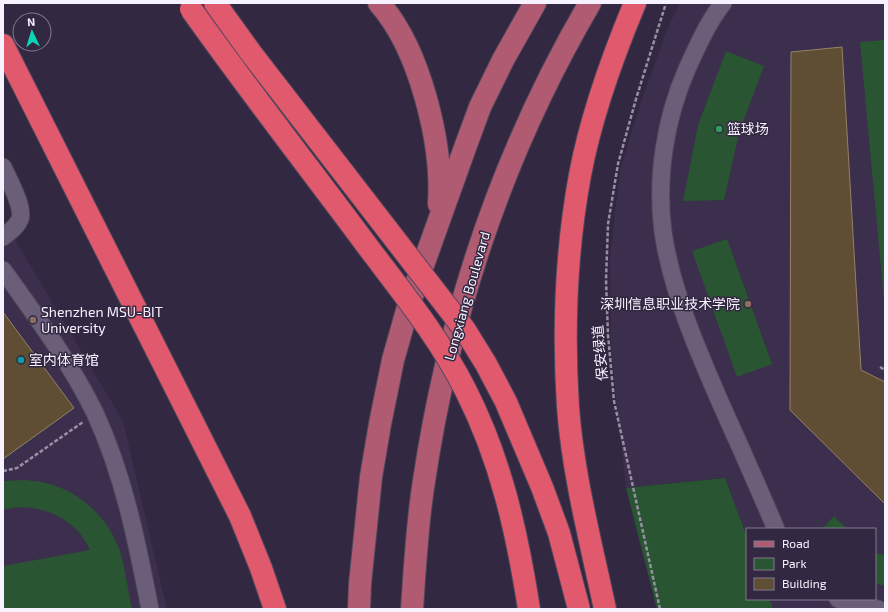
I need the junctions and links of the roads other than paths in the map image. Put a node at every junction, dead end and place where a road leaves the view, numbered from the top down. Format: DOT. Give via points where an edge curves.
graph roads {
  1 [pos="215,3"];
  2 [pos="379,3"];
  3 [pos="535,3"];
  4 [pos="590,3"];
  5 [pos="635,3"];
  6 [pos="723,3"];
  7 [pos="190,6"];
  8 [pos="3,45"];
  9 [pos="3,167"];
  10 [pos="435,233"];
  11 [pos="3,237"];
  12 [pos="3,270"];
  13 [pos="776,528"];
  14 [pos="841,600"];
  15 [pos="150,609"];
  16 [pos="275,609"];
  17 [pos="359,609"];
  18 [pos="412,609"];
  19 [pos="529,609"];
  20 [pos="579,609"];
  21 [pos="605,609"];
  22 [pos="878,609"];
  1 -- 20 [label="highway, bridge" via="465,330 486,364 506,402 542,486 559,532"];
  2 -- 10 [label="main road" via="385,9 410,54 430,112 439,170 440,195"];
  3 -- 10 [label="main road" via="480,108"];
  4 -- 18 [label="main road, Longxiang Boulevard" via="552,71 526,127 487,225 466,288 435,417 424,482"];
  5 -- 21 [label="highway" via="604,84 580,174 566,289 568,408 573,450"];
  6 -- 13 [label="street" via="697,47 680,86 670,121 663,156 663,232 683,311"];
  7 -- 19 [label="highway, bridge" via="237,74 312,171 447,355 485,434 500,474 514,523"];
  8 -- 16 [label="highway" via="240,516"];
  9 -- 11 [label="street" via="21,212 20,220"];
  10 -- 17 [label="main road" via="408,307 380,424 371,477"];
  12 -- 15 [label="street" via="63,356 94,413 126,497"];
  14 -- 22 [label="street" via="862,608"];
}
